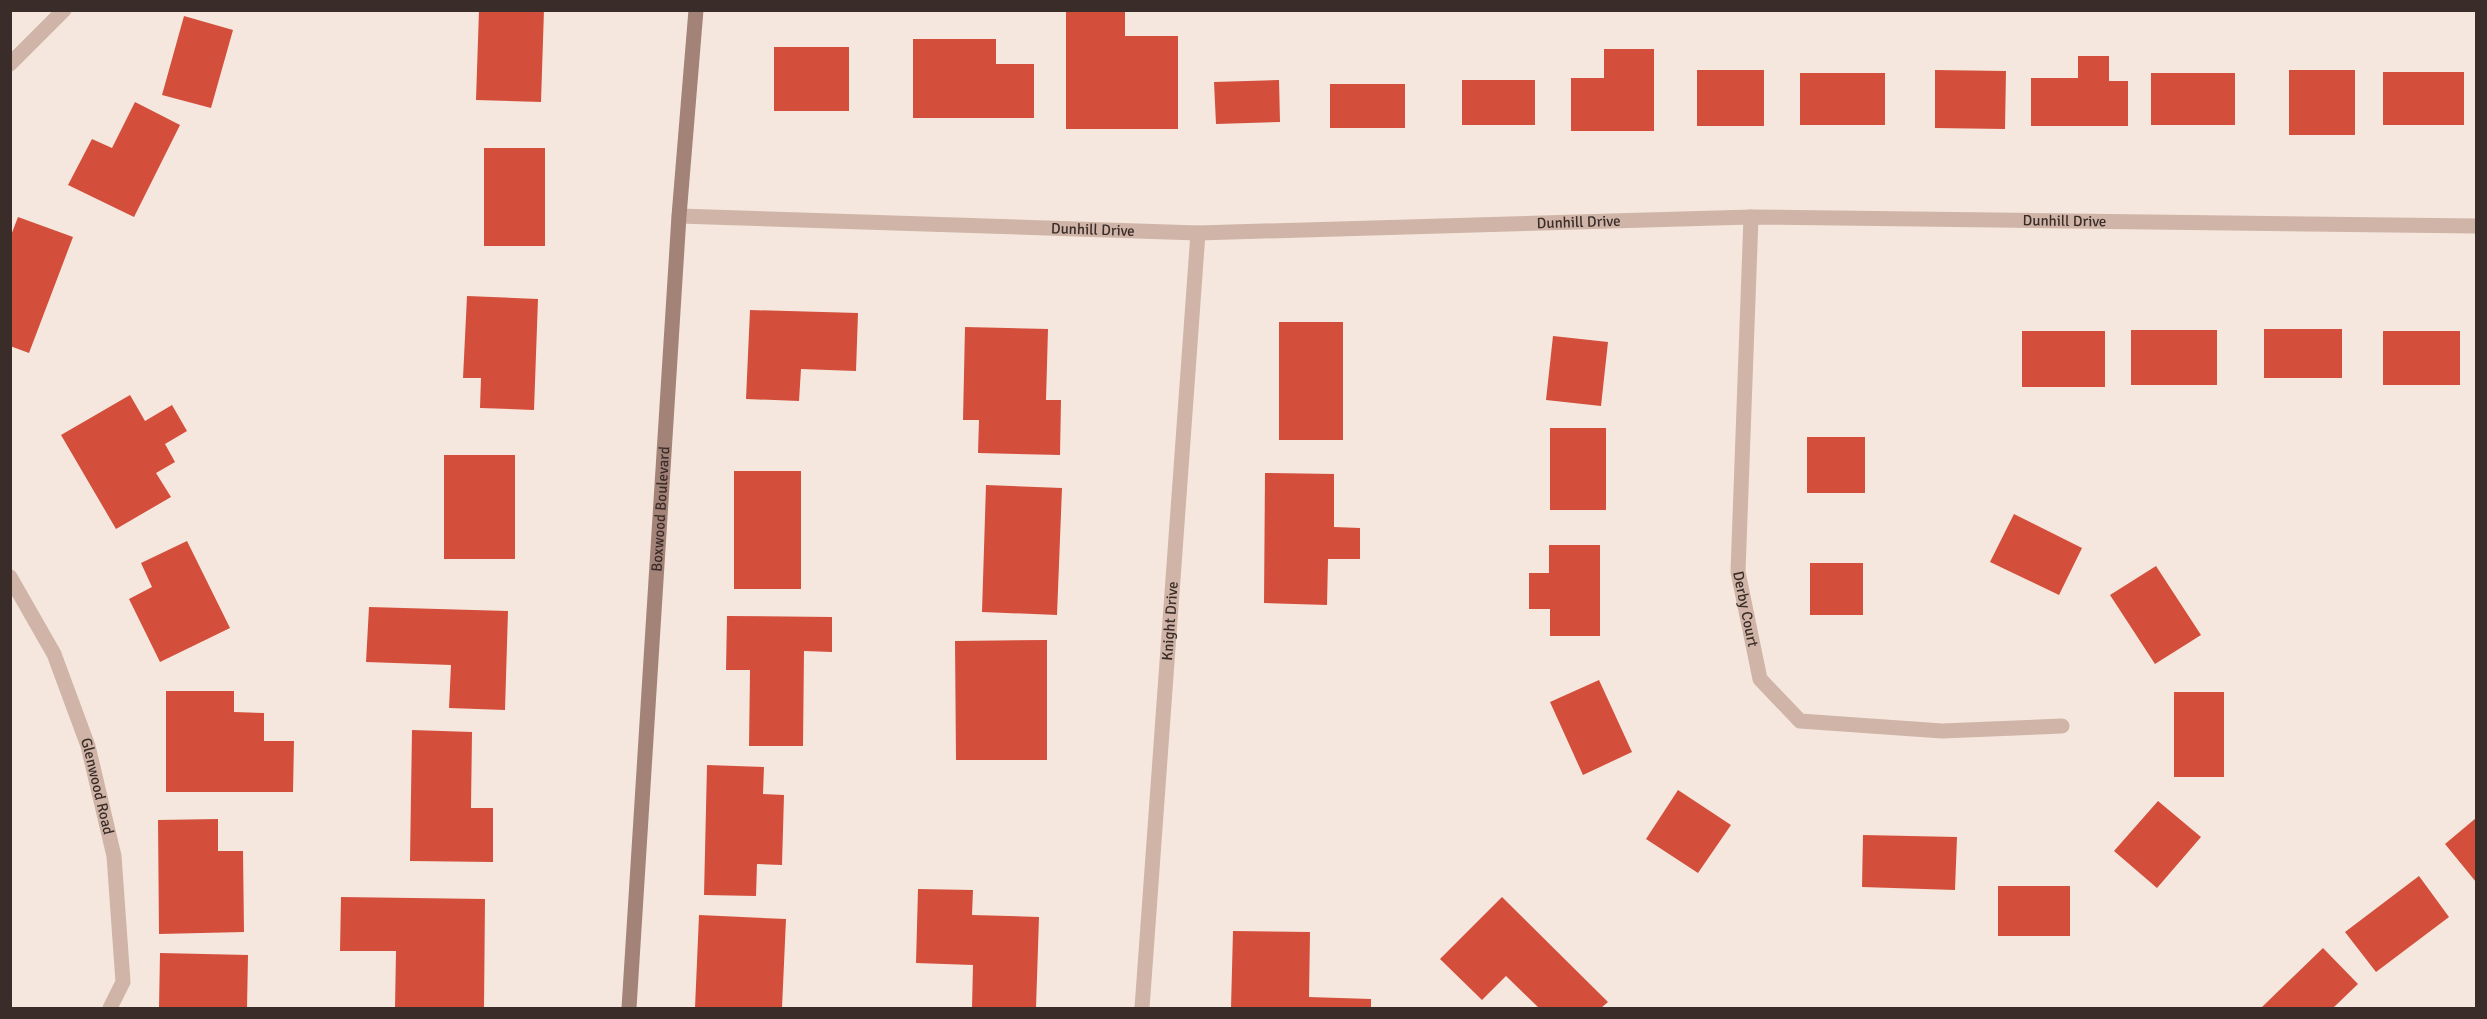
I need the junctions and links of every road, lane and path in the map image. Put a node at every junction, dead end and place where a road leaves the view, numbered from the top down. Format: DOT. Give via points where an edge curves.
graph roads {
  1 [pos="64,10"];
  2 [pos="696,10"];
  3 [pos="10,64"];
  4 [pos="680,216"];
  5 [pos="1751,217"];
  6 [pos="2476,226"];
  7 [pos="1198,233"];
  8 [pos="10,577"];
  9 [pos="2062,726"];
  10 [pos="110,1008"];
  11 [pos="629,1008"];
  12 [pos="1142,1008"];
  1 -- 3 [label="street"];
  2 -- 4 [label="street, Boxwood Boulevard"];
  4 -- 7 [label="street, Dunhill Drive"];
  4 -- 11 [label="street, Boxwood Boulevard"];
  5 -- 6 [label="street, Dunhill Drive"];
  5 -- 7 [label="street, Dunhill Drive"];
  5 -- 9 [label="street, Derby Court" via="1738,572 1760,679 1800,721 1942,731"];
  7 -- 12 [label="street, Knight Drive"];
  8 -- 10 [label="street, Glenwood Road" via="62,674 88,746 114,856 123,982"];
}
